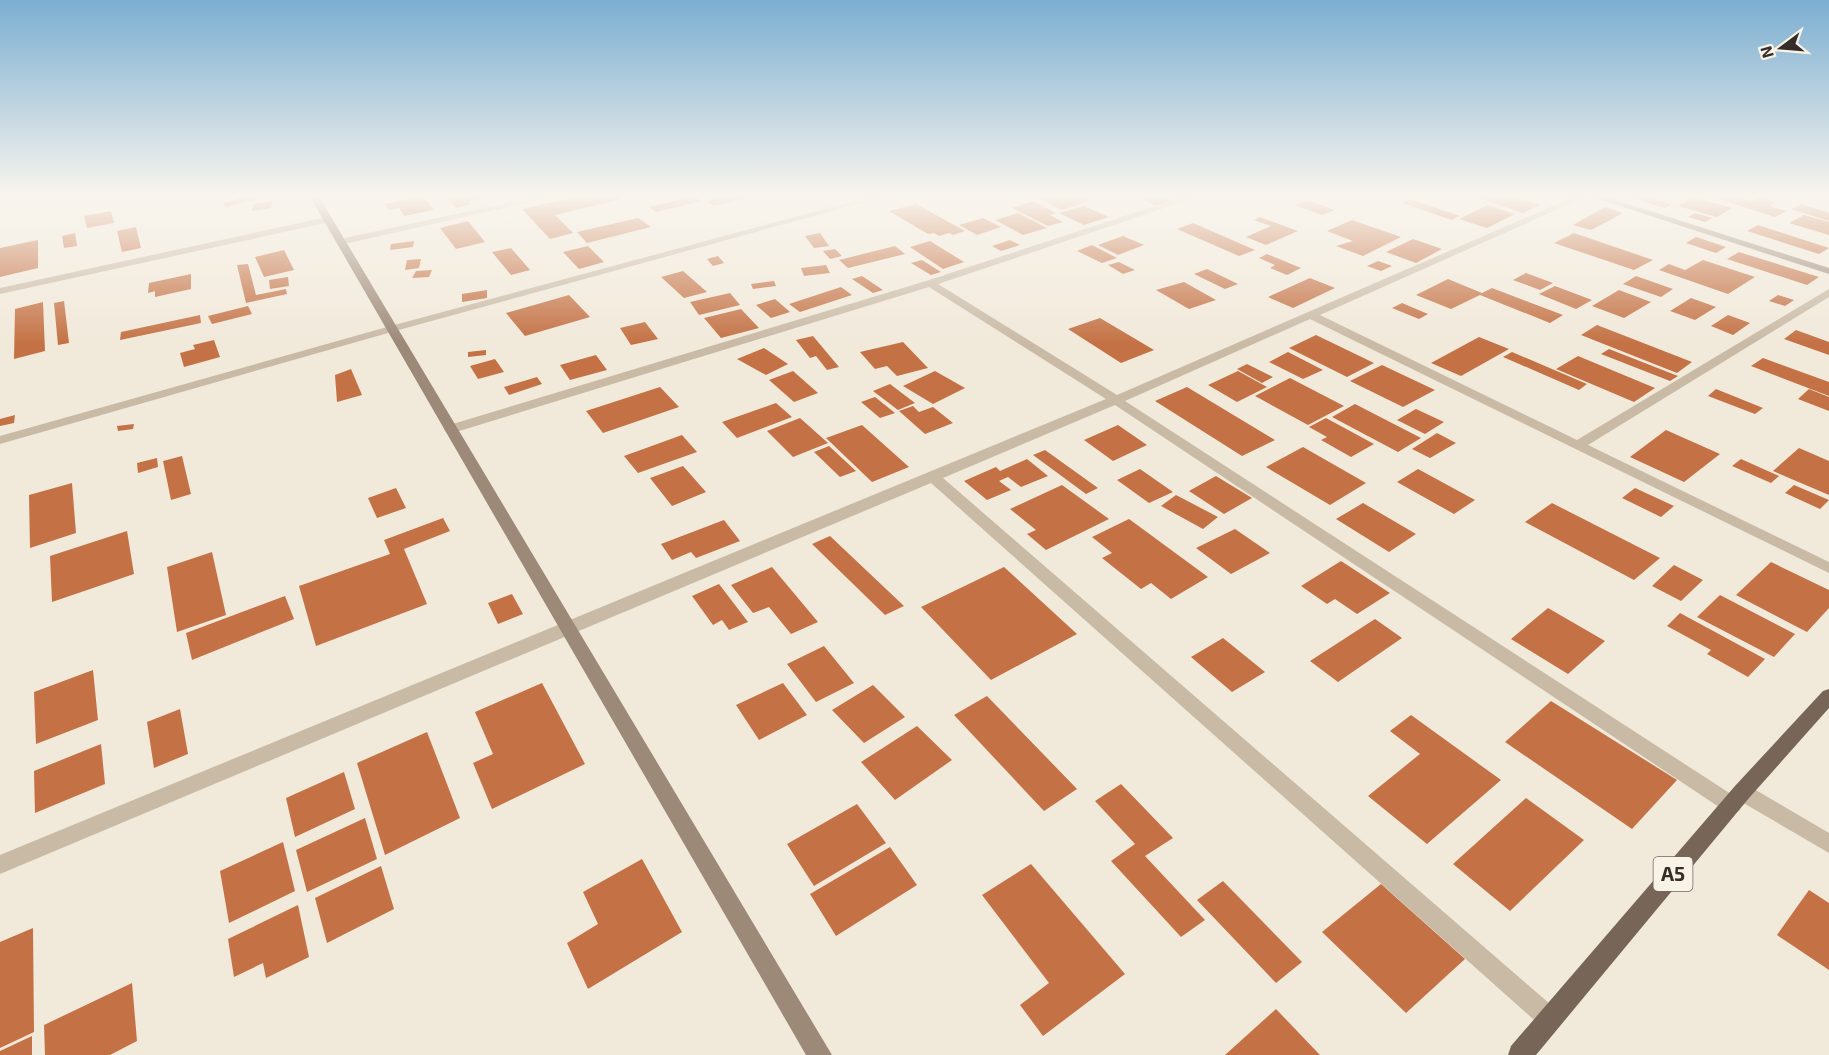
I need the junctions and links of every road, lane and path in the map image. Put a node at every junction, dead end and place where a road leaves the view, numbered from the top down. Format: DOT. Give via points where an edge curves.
graph roads {
  1 [pos="215,244"];
  2 [pos="341,244"];
  3 [pos="705,244"];
  4 [pos="1049,244"];
  5 [pos="1476,244"];
  6 [pos="1744,244"];
  7 [pos="1829,271"];
  8 [pos="930,283"];
  9 [pos="0,291"];
  10 [pos="1829,292"];
  11 [pos="1312,316"];
  12 [pos="391,329"];
  13 [pos="1116,400"];
  14 [pos="451,429"];
  15 [pos="0,440"];
  16 [pos="1578,445"];
  17 [pos="931,475"];
  18 [pos="1829,568"];
  19 [pos="568,628"];
  20 [pos="1829,696"];
  21 [pos="1737,798"];
  22 [pos="1829,844"];
  23 [pos="0,865"];
  24 [pos="1550,1019"];
  25 [pos="820,1055"];
  26 [pos="1520,1055"];
  1 -- 9 [label="street"];
  2 -- 12 [label="street"];
  3 -- 12 [label="street"];
  4 -- 8 [label="street"];
  5 -- 11 [label="street"];
  6 -- 7 [label="street"];
  8 -- 13 [label="street"];
  8 -- 14 [label="street"];
  10 -- 16 [label="street"];
  11 -- 13 [label="street"];
  11 -- 16 [label="street"];
  12 -- 14 [label="street"];
  12 -- 15 [label="street"];
  13 -- 17 [label="street"];
  13 -- 21 [label="street"];
  14 -- 19 [label="street"];
  16 -- 18 [label="street"];
  17 -- 19 [label="street"];
  17 -- 24 [label="street"];
  19 -- 23 [label="street"];
  19 -- 25 [label="street"];
  20 -- 21 [label="main road, A5"];
  21 -- 22 [label="street"];
  21 -- 24 [label="main road, A5"];
  24 -- 26 [label="main road, A5"];
}
